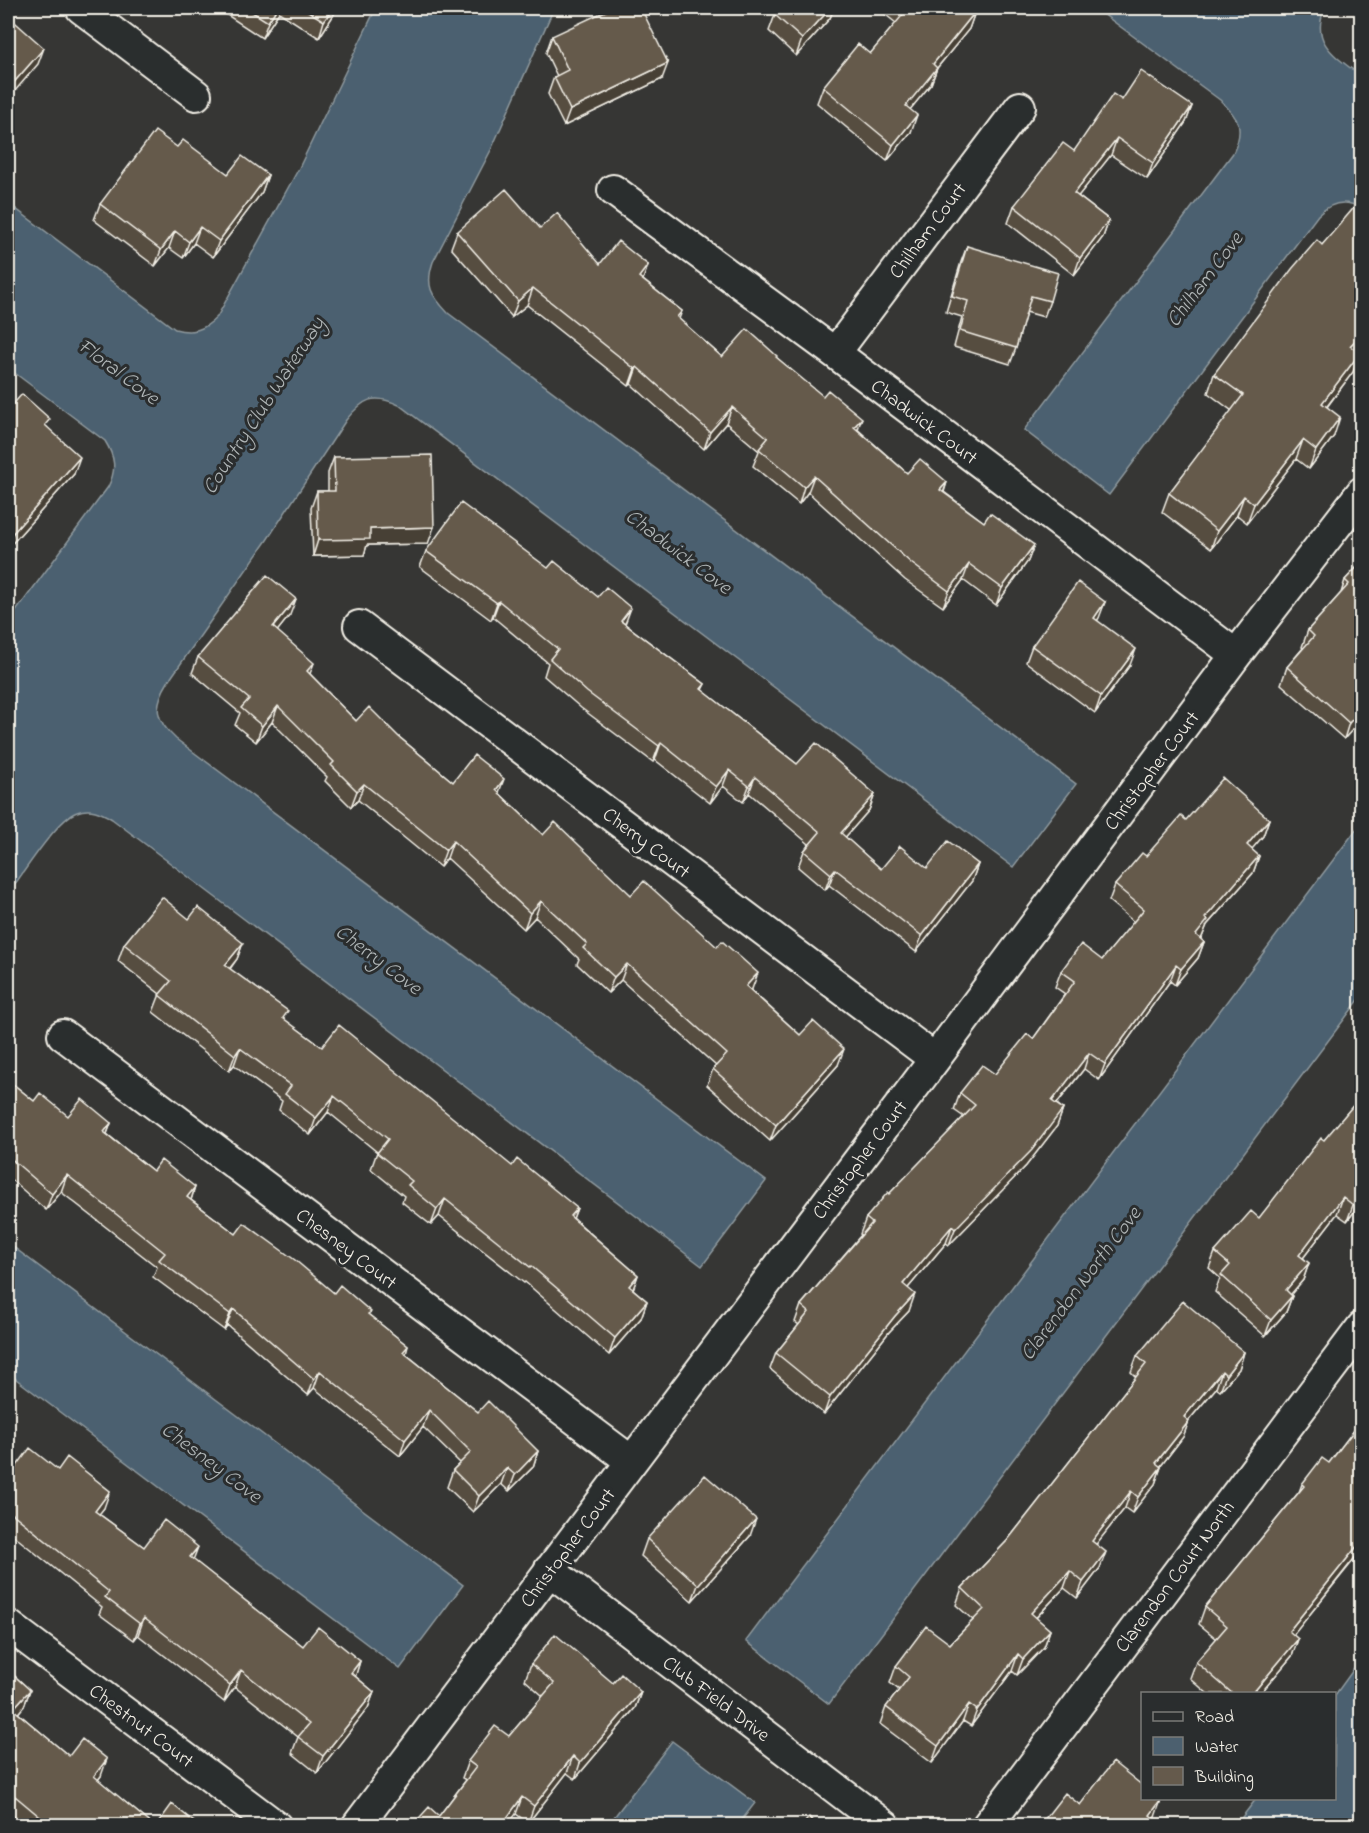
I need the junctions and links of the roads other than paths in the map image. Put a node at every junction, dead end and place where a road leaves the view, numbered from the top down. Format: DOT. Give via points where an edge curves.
graph roads {
  1 [pos="81,8"];
  2 [pos="196,95"];
  3 [pos="1020,107"];
  4 [pos="613,190"];
  5 [pos="835,353"];
  6 [pos="1362,492"];
  7 [pos="359,626"];
  8 [pos="1236,655"];
  9 [pos="63,1035"];
  10 [pos="935,1059"];
  11 [pos="1362,1327"];
  12 [pos="631,1461"];
  13 [pos="549,1570"];
  14 [pos="8,1625"];
  15 [pos="276,1826"];
  16 [pos="357,1826"];
  17 [pos="885,1826"];
  18 [pos="987,1826"];
  1 -- 2 [label="street"];
  3 -- 5 [label="street, Chilham Court"];
  4 -- 5 [label="street, Chadwick Court"];
  5 -- 8 [label="street, Chadwick Court"];
  6 -- 8 [label="street, Christopher Court"];
  7 -- 10 [label="street, Cherry Court"];
  8 -- 10 [label="street, Christopher Court"];
  9 -- 12 [label="street, Chesney Court"];
  10 -- 12 [label="street, Christopher Court"];
  11 -- 18 [label="street, Clarendon Court North"];
  12 -- 13 [label="street, Christopher Court"];
  13 -- 16 [label="street, Christopher Court"];
  13 -- 17 [label="street, Club Field Drive"];
  14 -- 15 [label="street, Chestnut Court"];
}
